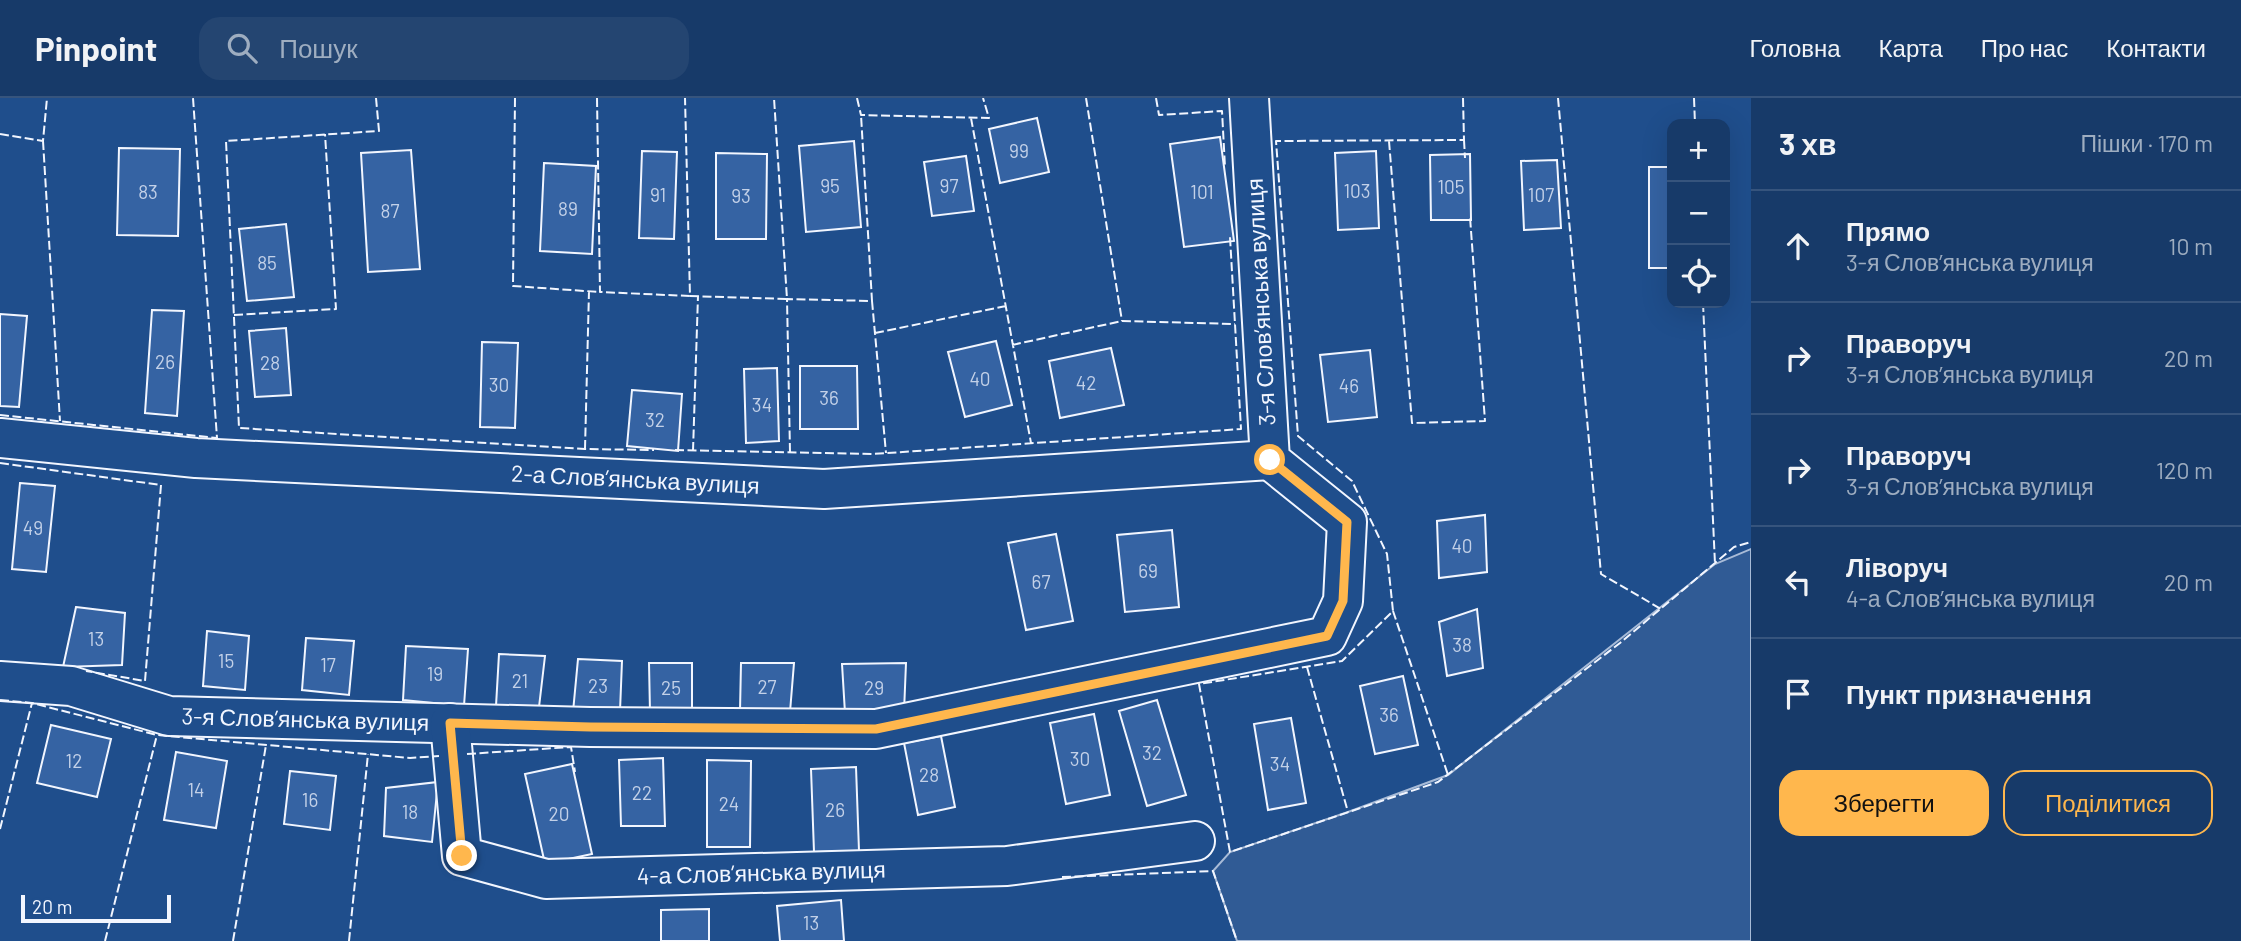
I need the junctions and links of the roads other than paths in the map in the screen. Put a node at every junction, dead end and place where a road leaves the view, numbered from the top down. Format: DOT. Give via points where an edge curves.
graph roads {
  1 [pos="1249,98"];
  2 [pos="0,438"];
  3 [pos="1270,460"];
  4 [pos="0,681"];
  5 [pos="450,723"];
  6 [pos="1195,841"];
  1 -- 3 [label="street, 3-я Слов’янська вулиця"];
  2 -- 3 [label="street, 2-а Слов’янська вулиця" via="196,458 824,489"];
  3 -- 5 [label="street, 3-я Слов’янська вулиця" via="1347,522 1343,601 1327,636 876,729"];
  4 -- 5 [label="street, 3-я Слов’янська вулиця" via="71,687 169,716"];
  5 -- 6 [label="street, 4-а Слов’янська вулиця" via="462,856 546,879 1007,866"];
}
